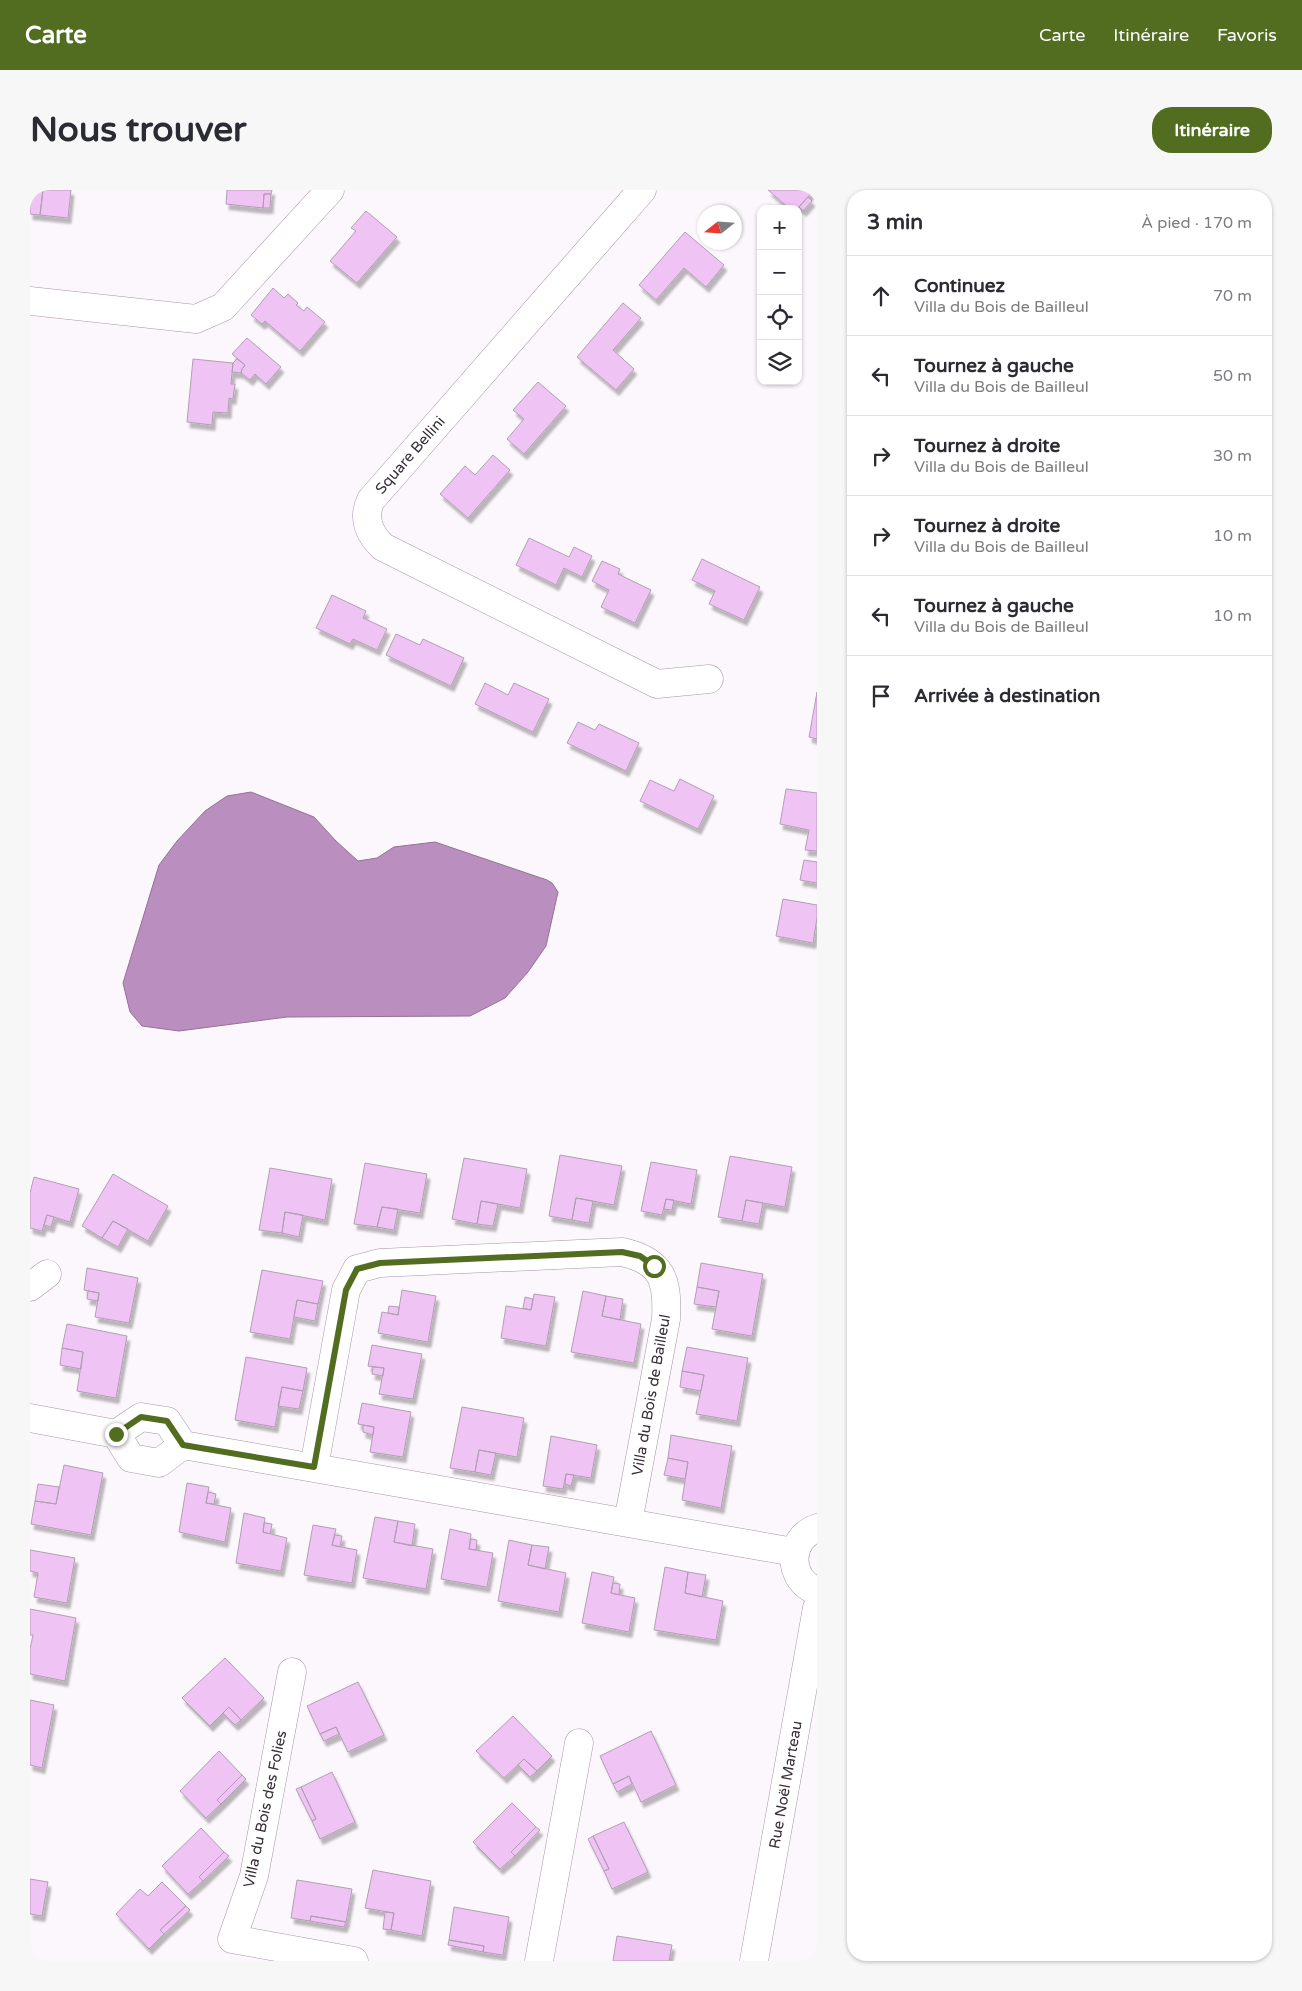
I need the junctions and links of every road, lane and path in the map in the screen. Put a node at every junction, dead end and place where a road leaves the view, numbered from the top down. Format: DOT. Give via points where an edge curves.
graph roads {
  1 [pos="330,190"];
  2 [pos="642,190"];
  3 [pos="30,301"];
  4 [pos="709,679"];
  5 [pos="30,1418"];
  6 [pos="116,1434"];
  7 [pos="183,1445"];
  8 [pos="314,1467"];
  9 [pos="628,1522"];
  10 [pos="817,1528"];
  11 [pos="794,1552"];
  12 [pos="817,1591"];
  13 [pos="817,1608"];
  14 [pos="292,1672"];
  15 [pos="579,1743"];
  16 [pos="354,1961"];
  17 [pos="539,1961"];
  18 [pos="754,1961"];
  1 -- 3 [label="street" via="223,307 196,319"];
  2 -- 4 [label="street, Square Bellini" via="371,500 367,508 367,523 372,536 383,547 657,684"];
  5 -- 6 [label="street"];
  6 -- 7 [label="street" via="141,1417 167,1421"];
  6 -- 7 [label="street" via="130,1458 159,1462"];
  7 -- 8 [label="street"];
  8 -- 9 [label="street"];
  8 -- 9 [label="street, Villa du Bois de Bailleul" via="346,1290 357,1269 380,1263 622,1252 640,1256 654,1266 663,1280 667,1298 666,1320"];
  9 -- 11 [label="street"];
  10 -- 11 [label="street" via="801,1538"];
  11 -- 12 [label="street" via="797,1575"];
  13 -- 18 [label="street, Rue Noël Marteau"];
  14 -- 16 [label="street, Villa du Bois des Folies" via="254,1876 232,1939"];
  15 -- 17 [label="street"];
}
